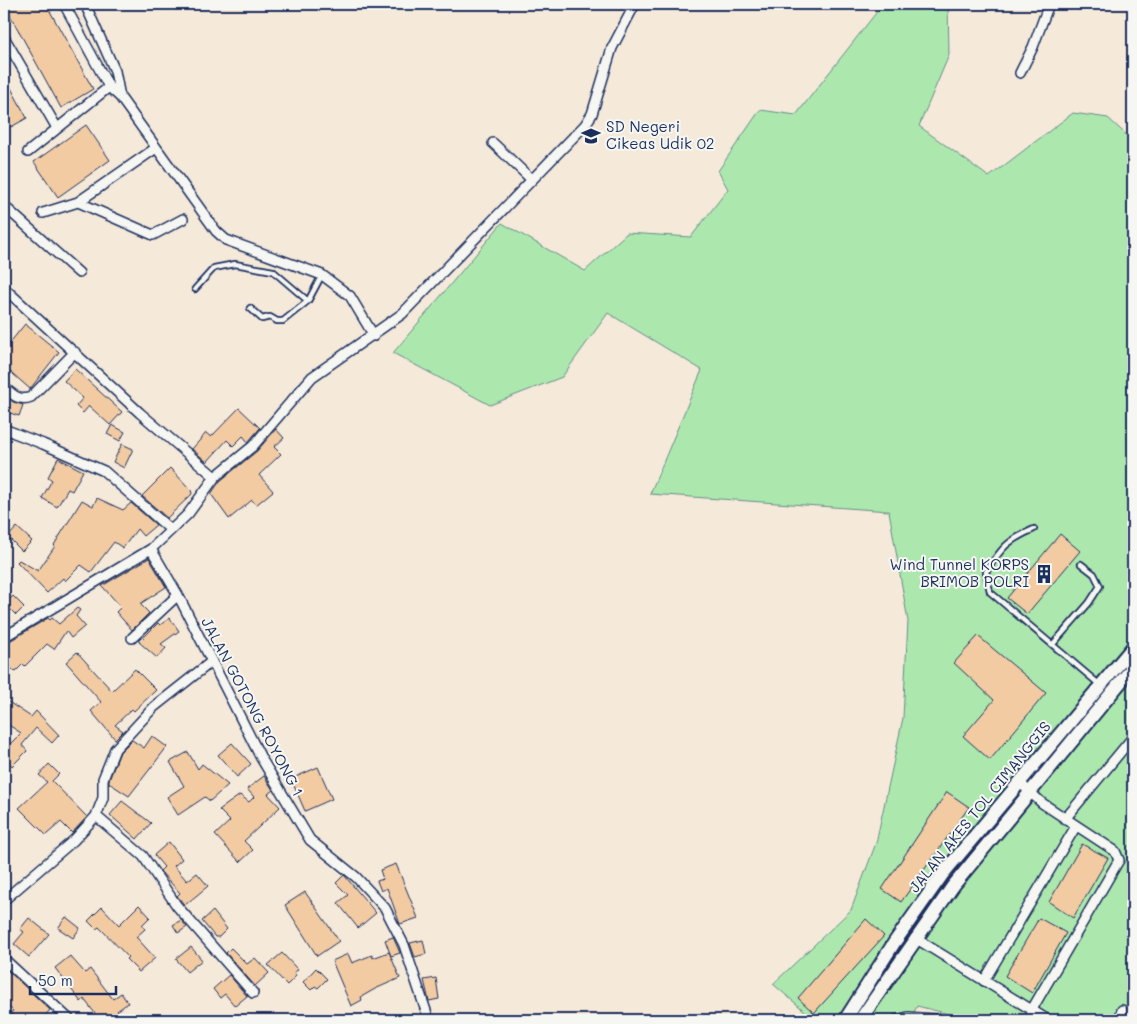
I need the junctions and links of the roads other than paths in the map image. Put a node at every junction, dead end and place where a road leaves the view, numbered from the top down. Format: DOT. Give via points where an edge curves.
graph roads {
  1 [pos="64,4"];
  2 [pos="85,4"];
  3 [pos="635,4"];
  4 [pos="1049,4"];
  5 [pos="4,37"];
  6 [pos="1020,73"];
  7 [pos="109,87"];
  8 [pos="120,97"];
  9 [pos="57,128"];
  10 [pos="493,143"];
  11 [pos="156,148"];
  12 [pos="28,152"];
  13 [pos="532,180"];
  14 [pos="78,202"];
  15 [pos="4,206"];
  16 [pos="43,213"];
  17 [pos="183,219"];
  18 [pos="79,273"];
  19 [pos="322,275"];
  20 [pos="4,288"];
  21 [pos="195,289"];
  22 [pos="308,301"];
  23 [pos="250,308"];
  24 [pos="374,336"];
  25 [pos="75,352"];
  26 [pos="4,387"];
  27 [pos="4,429"];
  28 [pos="215,477"];
  29 [pos="1034,529"];
  30 [pos="171,530"];
  31 [pos="151,549"];
  32 [pos="1081,564"];
  33 [pos="178,595"];
  34 [pos="4,637"];
  35 [pos="132,638"];
  36 [pos="1053,644"];
  37 [pos="1133,647"];
  38 [pos="211,662"];
  39 [pos="1133,666"];
  40 [pos="1101,686"];
  41 [pos="1133,737"];
  42 [pos="1020,783"];
  43 [pos="1029,792"];
  44 [pos="96,816"];
  45 [pos="1065,819"];
  46 [pos="1076,826"];
  47 [pos="4,900"];
  48 [pos="915,938"];
  49 [pos="4,959"];
  50 [pos="984,981"];
  51 [pos="253,993"];
  52 [pos="1122,1010"];
  53 [pos="1031,1011"];
  54 [pos="64,1018"];
  55 [pos="853,1019"];
  56 [pos="429,1020"];
  57 [pos="896,1020"];
  58 [pos="946,1020"];
  59 [pos="1048,1020"];
  60 [pos="1119,1020"];
  1 -- 7 [label="street"];
  2 -- 8 [label="street" via="115,71"];
  3 -- 13 [label="street" via="612,48 592,114"];
  4 -- 6 [label="street" via="1034,48"];
  5 -- 9 [label="street"];
  7 -- 8 [label="street"];
  7 -- 9 [label="street"];
  8 -- 11 [label="street"];
  9 -- 12 [label="street"];
  10 -- 13 [label="street"];
  11 -- 14 [label="street"];
  11 -- 19 [label="street" via="216,231 226,240"];
  13 -- 24 [label="street" via="402,314"];
  14 -- 16 [label="street"];
  14 -- 17 [label="street" via="153,235"];
  15 -- 18 [label="street"];
  19 -- 22 [label="lane"];
  19 -- 24 [label="street" via="350,296"];
  20 -- 25 [label="street"];
  21 -- 22 [label="lane" via="214,268 235,264 273,271"];
  22 -- 23 [label="lane" via="283,321 270,317 262,319"];
  24 -- 28 [label="street" via="312,377 253,446"];
  25 -- 26 [label="street" via="31,397 17,398"];
  25 -- 28 [label="street"];
  27 -- 30 [label="street" via="104,471"];
  28 -- 30 [label="street" via="188,514"];
  29 -- 36 [label="lane" via="1010,540 986,572 987,579 990,592"];
  30 -- 31 [label="street"];
  31 -- 33 [label="street, JALAN GOTONG ROYONG 1"];
  31 -- 34 [label="street"];
  32 -- 36 [label="lane" via="1094,574 1100,586"];
  33 -- 35 [label="street"];
  33 -- 38 [label="street, JALAN GOTONG ROYONG 1"];
  36 -- 40 [label="lane"];
  37 -- 40 [label="main road, JALAN AKES TOL CIMANGGIS"];
  38 -- 44 [label="street" via="154,707 115,749 103,779 103,798"];
  38 -- 56 [label="street, JALAN GOTONG ROYONG 1" via="261,758 310,840 356,877 385,908 404,945"];
  39 -- 43 [label="main road"];
  40 -- 42 [label="main road, JALAN AKES TOL CIMANGGIS"];
  41 -- 45 [label="street"];
  42 -- 43 [label="street"];
  42 -- 55 [label="main road, JALAN AKES TOL CIMANGGIS" via="942,875 894,943"];
  43 -- 45 [label="street"];
  43 -- 48 [label="main road"];
  44 -- 47 [label="street" via="74,840"];
  44 -- 51 [label="street" via="142,856 177,906"];
  45 -- 46 [label="street"];
  46 -- 50 [label="street"];
  46 -- 53 [label="street" via="1115,851 1119,860"];
  48 -- 50 [label="street"];
  48 -- 55 [label="main road"];
  49 -- 54 [label="street"];
  50 -- 53 [label="street"];
  52 -- 60 [label="street"];
  53 -- 59 [label="street"];
  57 -- 58 [label="street" via="908,1017"];
}
